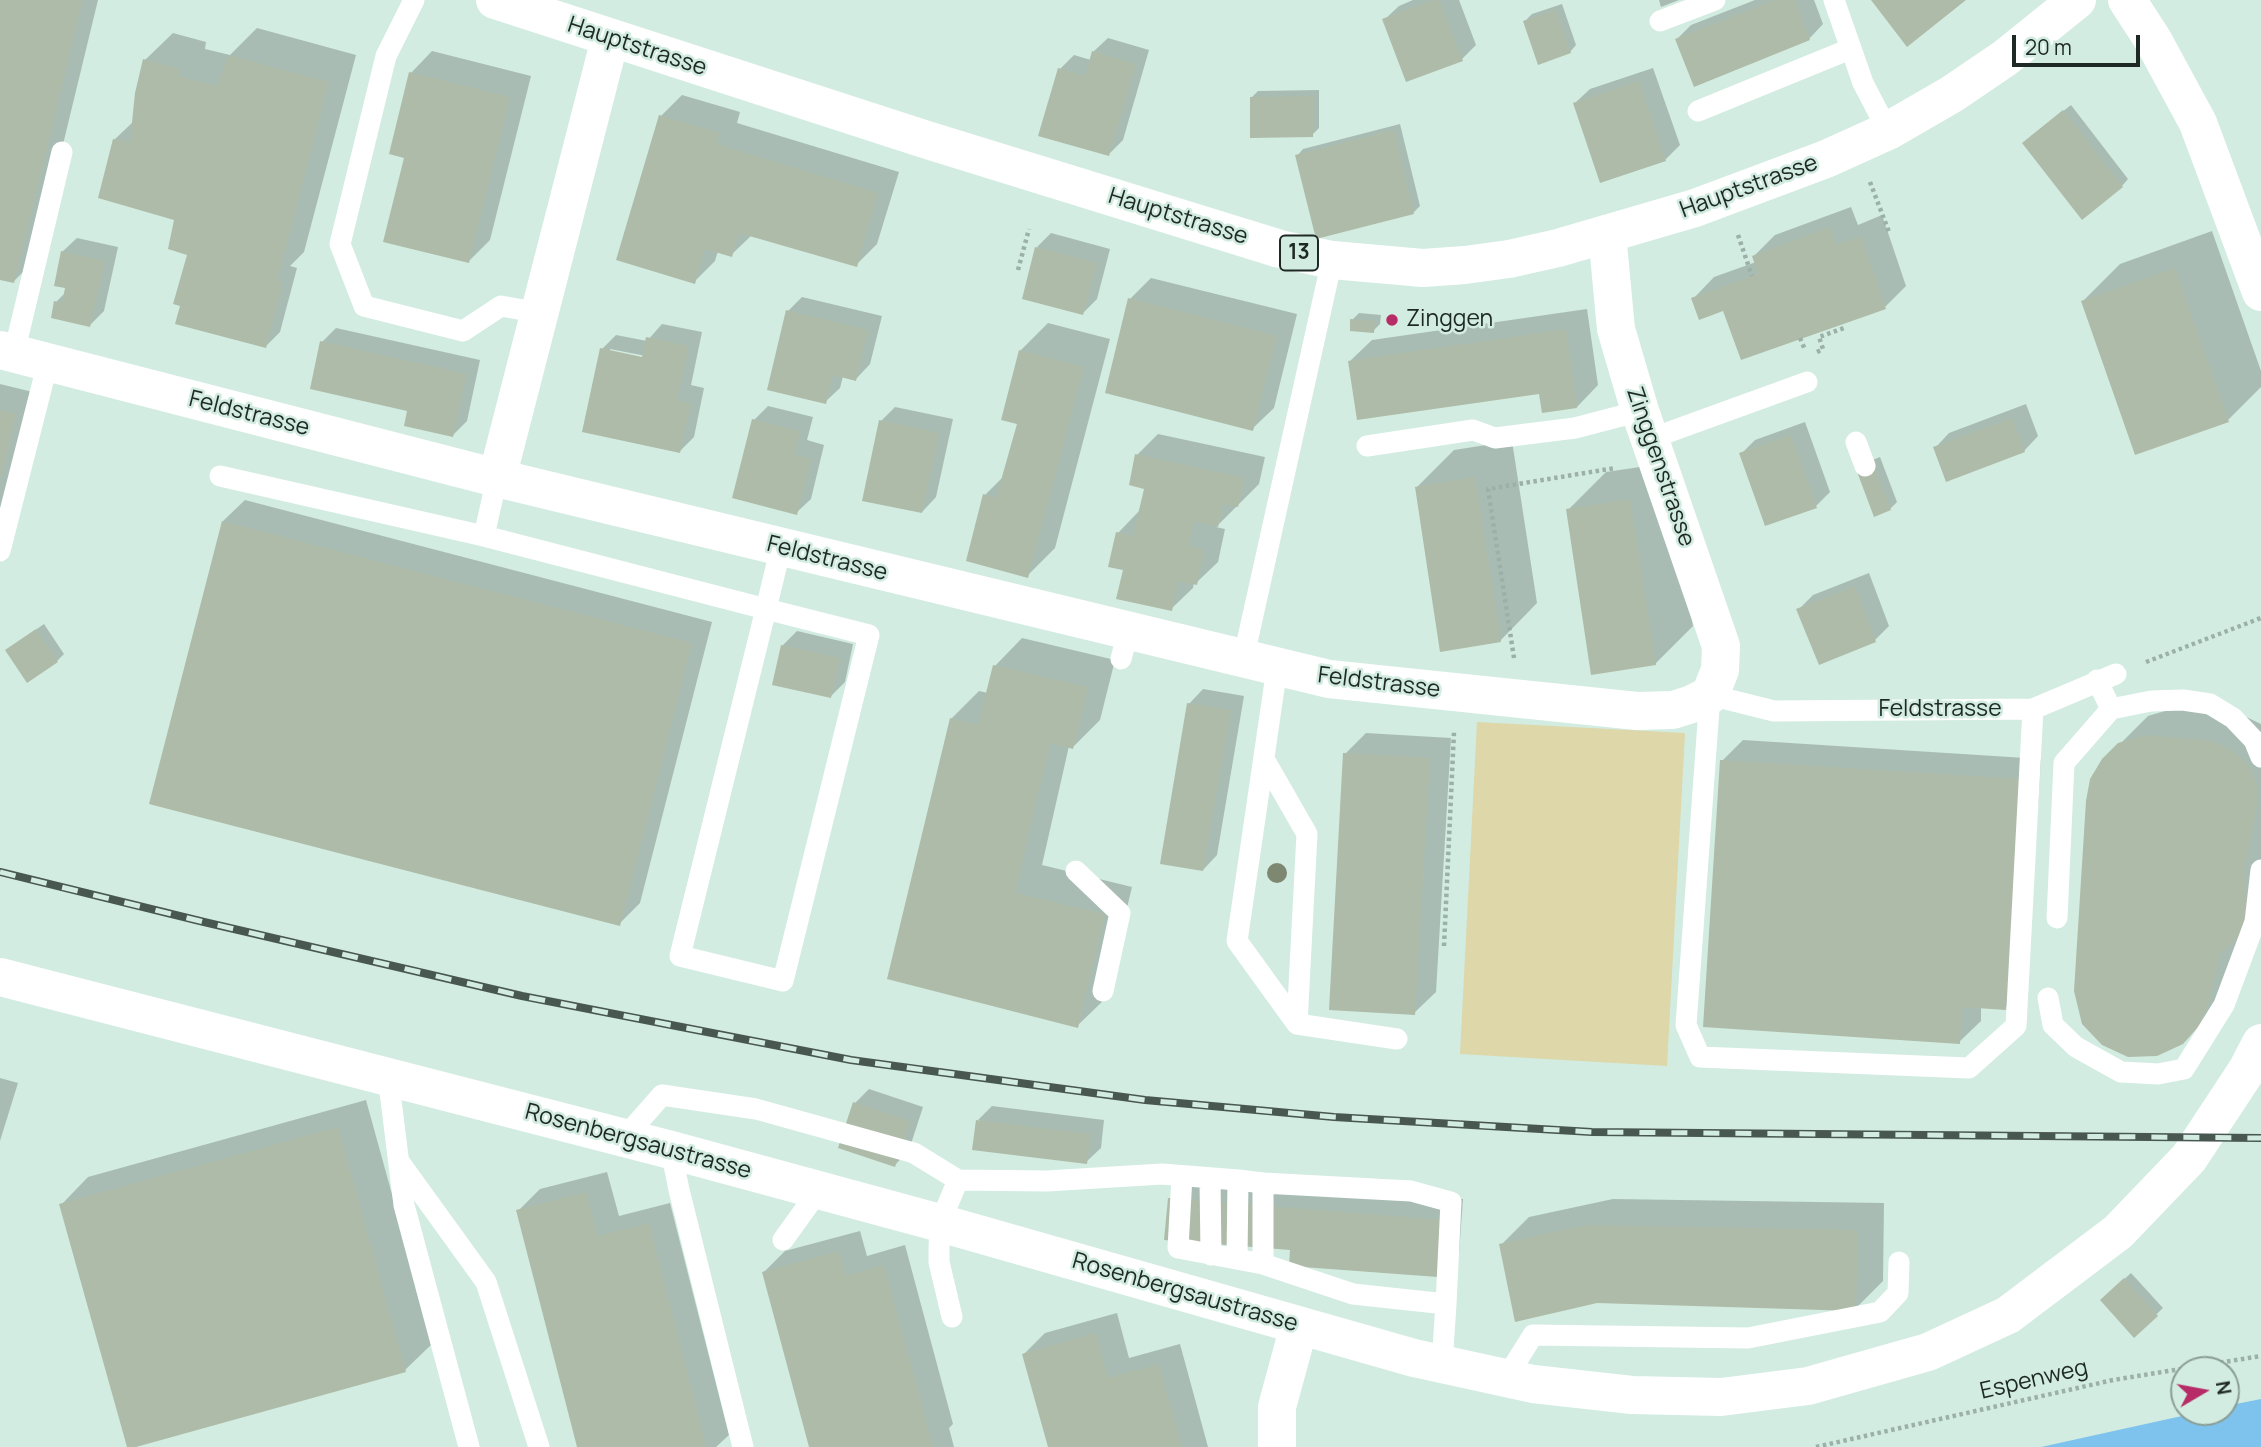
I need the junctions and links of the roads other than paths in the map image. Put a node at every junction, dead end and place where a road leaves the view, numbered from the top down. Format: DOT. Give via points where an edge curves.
graph roads {
  1 [pos="414,0"];
  2 [pos="495,0"];
  3 [pos="1715,0"];
  4 [pos="1834,0"];
  5 [pos="2077,0"];
  6 [pos="2127,0"];
  7 [pos="1660,21"];
  8 [pos="610,39"];
  9 [pos="1850,49"];
  10 [pos="1698,111"];
  11 [pos="1888,131"];
  12 [pos="62,152"];
  13 [pos="1607,234"];
  14 [pos="1332,260"];
  15 [pos="2261,292"];
  16 [pos="540,313"];
  17 [pos="20,355"];
  18 [pos="1807,382"];
  19 [pos="1649,437"];
  20 [pos="1856,442"];
  21 [pos="1367,446"];
  22 [pos="1865,466"];
  23 [pos="220,476"];
  24 [pos="497,478"];
  25 [pos="484,536"];
  26 [pos="781,547"];
  27 [pos="0,551"];
  28 [pos="766,609"];
  29 [pos="1260,664"];
  30 [pos="1710,695"];
  31 [pos="2033,709"];
  32 [pos="2111,709"];
  33 [pos="2261,757"];
  34 [pos="1264,759"];
  35 [pos="2261,870"];
  36 [pos="1076,871"];
  37 [pos="2057,918"];
  38 [pos="0,977"];
  39 [pos="1103,991"];
  40 [pos="2048,998"];
  41 [pos="1297,1024"];
  42 [pos="1397,1040"];
  43 [pos="2261,1043"];
  44 [pos="388,1076"];
  45 [pos="625,1137"];
  46 [pos="671,1150"];
  47 [pos="397,1159"];
  48 [pos="1182,1176"];
  49 [pos="1210,1178"];
  50 [pos="957,1180"];
  51 [pos="1238,1180"];
  52 [pos="1263,1184"];
  53 [pos="819,1190"];
  54 [pos="940,1223"];
  55 [pos="783,1240"];
  56 [pos="1211,1255"];
  57 [pos="1237,1259"];
  58 [pos="1899,1262"];
  59 [pos="1263,1264"];
  60 [pos="1446,1304"];
  61 [pos="952,1317"];
  62 [pos="1299,1326"];
  63 [pos="1442,1364"];
  64 [pos="1506,1378"];
  65 [pos="469,1447"];
  66 [pos="539,1447"];
  67 [pos="743,1447"];
  68 [pos="1276,1447"];
  1 -- 16 [label="lane" via="386,56 340,244 364,306 463,331 501,306"];
  2 -- 8 [label="street, Hauptstrasse / 13"];
  3 -- 7 [label="lane"];
  4 -- 9 [label="lane"];
  5 -- 11 [label="street, Hauptstrasse / 13" via="2005,58"];
  6 -- 15 [label="street" via="2199,123"];
  8 -- 14 [label="street, Hauptstrasse / 13" via="1280,249"];
  8 -- 16 [label="street"];
  9 -- 10 [label="lane"];
  9 -- 11 [label="lane"];
  11 -- 13 [label="street, Hauptstrasse / 13" via="1695,208"];
  12 -- 17 [label="lane"];
  13 -- 14 [label="street, Hauptstrasse / 13" via="1509,259 1465,265 1423,268"];
  13 -- 19 [label="street, Zinggenstrasse" via="1616,329"];
  14 -- 29 [label="lane"];
  16 -- 24 [label="street"];
  17 -- 24 [label="street, Feldstrasse"];
  17 -- 27 [label="lane"];
  18 -- 19 [label="lane"];
  19 -- 21 [label="lane" via="1575,428 1495,438 1473,430"];
  19 -- 30 [label="street, Zinggenstrasse" via="1721,646 1720,670"];
  20 -- 22 [label="lane"];
  23 -- 25 [label="lane"];
  24 -- 25 [label="lane"];
  24 -- 26 [label="street, Feldstrasse"];
  25 -- 28 [label="lane"];
  26 -- 28 [label="lane"];
  26 -- 29 [label="street, Feldstrasse" via="1124,645"];
  28 -- 28 [label="lane" via="680,956 783,981 869,635"];
  29 -- 30 [label="street, Feldstrasse" via="1329,679 1637,711 1672,710"];
  29 -- 34 [label="lane"];
  30 -- 31 [label="lane, Feldstrasse" via="1774,711"];
  30 -- 31 [label="lane" via="1686,1025 1700,1057 1969,1068 2016,1026"];
  31 -- 32 [label="lane, Feldstrasse" via="2107,677"];
  32 -- 33 [label="lane" via="2151,701 2210,704 2233,718 2254,740"];
  32 -- 37 [label="lane" via="2064,763"];
  34 -- 41 [label="lane" via="1307,834"];
  34 -- 41 [label="lane" via="1237,942"];
  35 -- 40 [label="lane" via="2255,922 2224,1005 2184,1069 2158,1074 2121,1072 2076,1048 2053,1024"];
  36 -- 39 [label="lane" via="1120,913"];
  38 -- 44 [label="street, Rosenbergsaustrasse"];
  41 -- 42 [label="lane"];
  43 -- 64 [label="street, Rosenbergsaustrasse" via="2189,1158 2118,1232 2008,1315 1928,1352 1808,1386 1721,1397 1632,1395"];
  44 -- 45 [label="street, Rosenbergsaustrasse"];
  44 -- 47 [label="lane"];
  45 -- 46 [label="street, Rosenbergsaustrasse"];
  45 -- 50 [label="lane" via="662,1095 756,1109 914,1153"];
  46 -- 53 [label="street, Rosenbergsaustrasse"];
  46 -- 67 [label="lane"];
  47 -- 65 [label="lane" via="404,1205"];
  47 -- 66 [label="lane" via="486,1282"];
  48 -- 49 [label="lane"];
  48 -- 50 [label="lane"];
  48 -- 56 [label="lane" via="1178,1248"];
  49 -- 51 [label="lane"];
  49 -- 56 [label="lane"];
  50 -- 54 [label="lane"];
  51 -- 52 [label="lane"];
  51 -- 57 [label="lane"];
  52 -- 59 [label="lane"];
  52 -- 60 [label="lane" via="1412,1191 1451,1202"];
  53 -- 54 [label="street, Rosenbergsaustrasse"];
  53 -- 55 [label="lane"];
  54 -- 61 [label="lane" via="939,1262"];
  54 -- 62 [label="street, Rosenbergsaustrasse"];
  56 -- 57 [label="lane"];
  57 -- 59 [label="lane"];
  58 -- 64 [label="lane" via="1898,1293 1880,1312 1748,1338 1533,1335"];
  59 -- 60 [label="lane" via="1353,1294"];
  60 -- 63 [label="lane"];
  62 -- 63 [label="street, Rosenbergsaustrasse"];
  62 -- 68 [label="street" via="1277,1407"];
  63 -- 64 [label="street, Rosenbergsaustrasse"];
}
